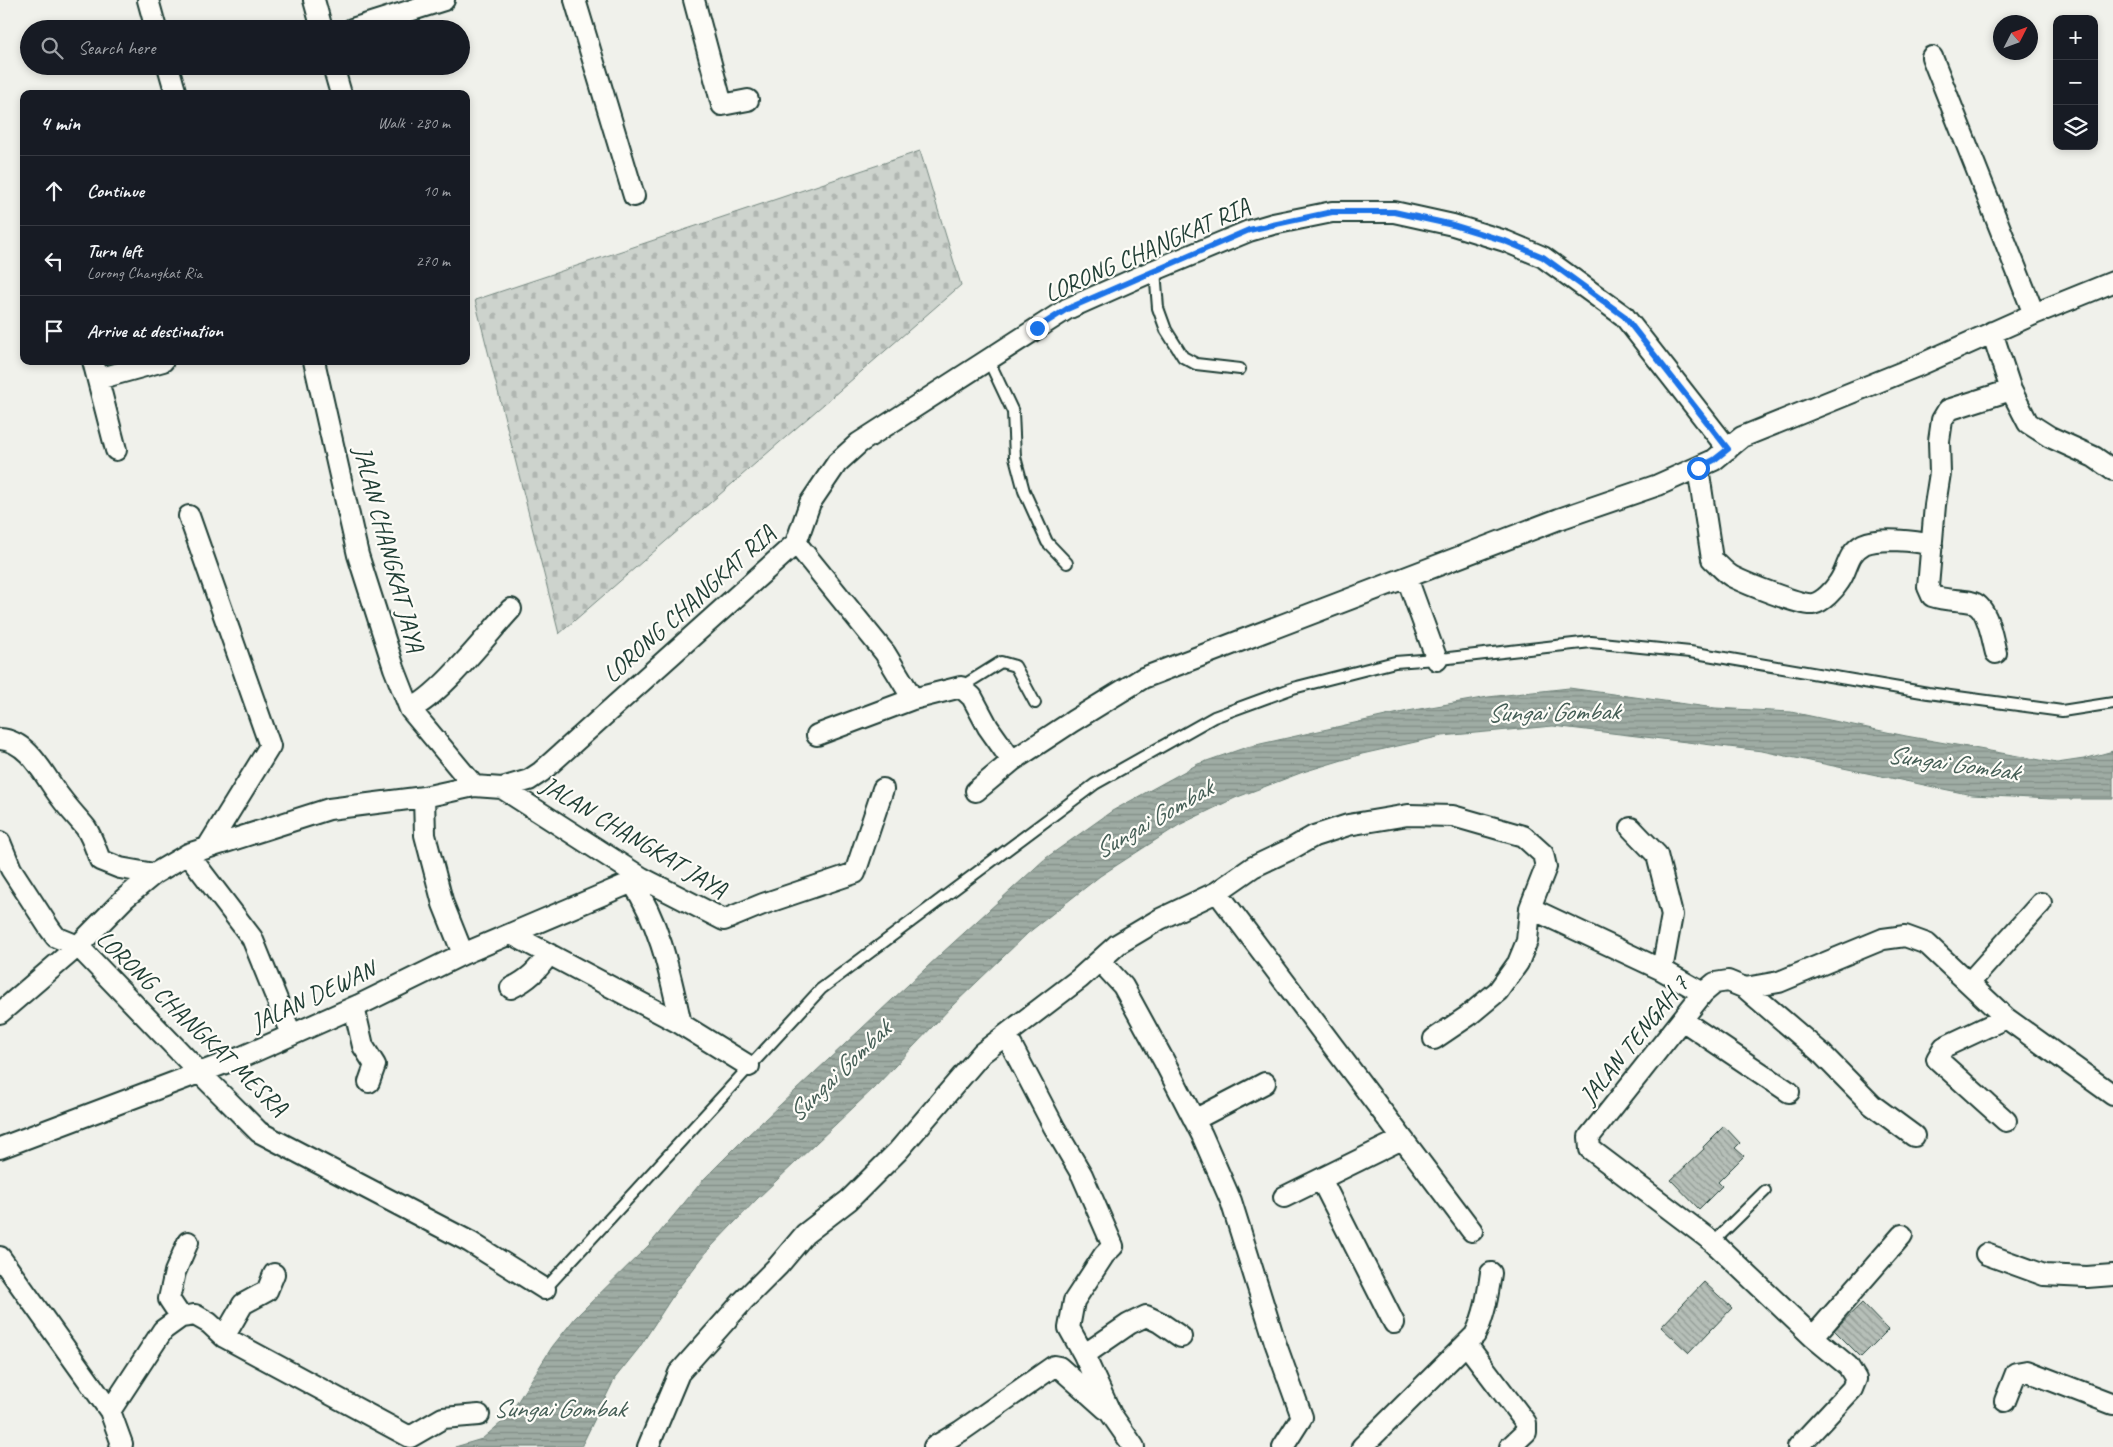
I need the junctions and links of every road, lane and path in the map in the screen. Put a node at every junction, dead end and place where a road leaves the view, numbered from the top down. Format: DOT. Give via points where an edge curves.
graph roads {
  1 [pos="148,0"];
  2 [pos="314,0"];
  3 [pos="444,0"];
  4 [pos="575,0"];
  5 [pos="694,0"];
  6 [pos="154,20"];
  7 [pos="320,20"];
  8 [pos="381,20"];
  9 [pos="1932,57"];
  10 [pos="171,75"];
  11 [pos="336,75"];
  12 [pos="175,90"];
  13 [pos="340,90"];
  14 [pos="748,100"];
  15 [pos="634,196"];
  16 [pos="1155,270"];
  17 [pos="2113,282"];
  18 [pos="2034,314"];
  19 [pos="1992,332"];
  20 [pos="988,359"];
  21 [pos="133,365"];
  22 [pos="315,365"];
  23 [pos="1240,369"];
  24 [pos="95,370"];
  25 [pos="2011,390"];
  26 [pos="1728,449"];
  27 [pos="116,450"];
  28 [pos="1698,468"];
  29 [pos="2113,470"];
  30 [pos="189,516"];
  31 [pos="796,543"];
  32 [pos="1932,545"];
  33 [pos="1067,563"];
  34 [pos="1407,578"];
  35 [pos="510,609"];
  36 [pos="1996,653"];
  37 [pos="1437,660"];
  38 [pos="961,687"];
  39 [pos="913,699"];
  40 [pos="1035,703"];
  41 [pos="2113,703"];
  42 [pos="410,709"];
  43 [pos="817,735"];
  44 [pos="0,739"];
  45 [pos="1012,761"];
  46 [pos="474,786"];
  47 [pos="502,788"];
  48 [pos="883,789"];
  49 [pos="976,791"];
  50 [pos="424,797"];
  51 [pos="1630,828"];
  52 [pos="0,842"];
  53 [pos="207,848"];
  54 [pos="188,854"];
  55 [pos="154,874"];
  56 [pos="637,880"];
  57 [pos="1217,892"];
  58 [pos="2041,903"];
  59 [pos="1530,908"];
  60 [pos="511,934"];
  61 [pos="78,946"];
  62 [pos="463,954"];
  63 [pos="549,954"];
  64 [pos="1100,961"];
  65 [pos="1662,970"];
  66 [pos="1970,982"];
  67 [pos="511,988"];
  68 [pos="1745,988"];
  69 [pos="1703,993"];
  70 [pos="354,1007"];
  71 [pos="0,1012"];
  72 [pos="2006,1018"];
  73 [pos="1682,1020"];
  74 [pos="682,1024"];
  75 [pos="290,1034"];
  76 [pos="1006,1035"];
  77 [pos="1434,1038"];
  78 [pos="750,1066"];
  79 [pos="200,1074"];
  80 [pos="369,1082"];
  81 [pos="1265,1083"];
  82 [pos="1788,1092"];
  83 [pos="2113,1095"];
  84 [pos="1194,1120"];
  85 [pos="2006,1121"];
  86 [pos="1914,1136"];
  87 [pos="1402,1139"];
  88 [pos="0,1148"];
  89 [pos="1321,1179"];
  90 [pos="1765,1192"];
  91 [pos="1284,1197"];
  92 [pos="1472,1231"];
  93 [pos="1902,1236"];
  94 [pos="188,1242"];
  95 [pos="1714,1242"];
  96 [pos="1986,1254"];
  97 [pos="0,1258"];
  98 [pos="1491,1273"];
  99 [pos="274,1274"];
  100 [pos="2113,1275"];
  101 [pos="545,1289"];
  102 [pos="180,1317"];
  103 [pos="1394,1322"];
  104 [pos="1181,1337"];
  105 [pos="1813,1337"];
  106 [pos="224,1338"];
  107 [pos="1467,1345"];
  108 [pos="1084,1355"];
  109 [pos="2005,1401"];
  110 [pos="2113,1404"];
  111 [pos="110,1411"];
  112 [pos="1111,1414"];
  113 [pos="479,1415"];
  114 [pos="120,1447"];
  115 [pos="648,1447"];
  116 [pos="934,1447"];
  117 [pos="1134,1447"];
  118 [pos="1282,1447"];
  119 [pos="1362,1447"];
  120 [pos="1510,1447"];
  121 [pos="1798,1447"];
  1 -- 6 [label="street"];
  2 -- 7 [label="street"];
  3 -- 8 [label="street"];
  4 -- 15 [label="street"];
  5 -- 14 [label="street" via="722,105"];
  9 -- 18 [label="street"];
  10 -- 12 [label="street"];
  11 -- 13 [label="street"];
  16 -- 20 [label="street, LORONG CHANGKAT RIA" via="1067,309"];
  16 -- 23 [label="lane" via="1158,308 1166,330 1182,356 1196,364"];
  16 -- 26 [label="street, LORONG CHANGKAT RIA" via="1249,230 1332,212 1394,212 1505,241 1543,257 1624,316"];
  17 -- 18 [label="street"];
  18 -- 19 [label="street"];
  19 -- 25 [label="street"];
  19 -- 26 [label="street" via="1742,437"];
  20 -- 31 [label="street, LORONG CHANGKAT RIA" via="888,422 837,463 810,503"];
  20 -- 33 [label="lane" via="1013,412 1015,457 1024,491 1047,542"];
  21 -- 24 [label="street"];
  22 -- 42 [label="street, JALAN CHANGKAT JAYA" via="358,555"];
  24 -- 27 [label="street"];
  25 -- 29 [label="street" via="2028,423"];
  25 -- 32 [label="street" via="1948,410 1942,420"];
  26 -- 28 [label="street"];
  28 -- 32 [label="street" via="1712,559 1732,576 1798,602 1813,604 1828,596 1840,581 1850,556 1865,544 1916,541"];
  28 -- 34 [label="street"];
  30 -- 53 [label="street" via="270,746"];
  31 -- 39 [label="street" via="885,653"];
  31 -- 47 [label="street, LORONG CHANGKAT RIA" via="541,772 529,780"];
  32 -- 36 [label="street" via="1928,587 1932,596 1944,601 1980,605"];
  34 -- 37 [label="street"];
  34 -- 45 [label="street" via="1143,678"];
  35 -- 42 [label="street" via="451,675 420,705"];
  37 -- 41 [label="lane" via="1591,642 1690,652 1928,693 2062,711"];
  37 -- 78 [label="lane" via="1395,662 1293,688 1214,716 1094,784 821,989"];
  38 -- 39 [label="street"];
  38 -- 40 [label="lane" via="1002,662 1015,666"];
  38 -- 45 [label="street" via="972,697"];
  39 -- 43 [label="street"];
  42 -- 46 [label="street, JALAN CHANGKAT JAYA"];
  44 -- 55 [label="street" via="7,739 42,767 60,797 87,830 100,860 120,868"];
  45 -- 49 [label="street"];
  46 -- 47 [label="street, LORONG CHANGKAT RIA"];
  46 -- 50 [label="street, LORONG CHANGKAT RIA"];
  47 -- 56 [label="street, JALAN CHANGKAT JAYA"];
  48 -- 56 [label="street, JALAN CHANGKAT JAYA" via="855,873 724,920"];
  50 -- 53 [label="street, LORONG CHANGKAT RIA" via="329,809"];
  50 -- 62 [label="street" via="425,835 443,904"];
  51 -- 65 [label="street" via="1658,855 1672,915"];
  52 -- 61 [label="street, LORONG CHANGKAT MESRA" via="11,869 50,929 56,936"];
  53 -- 54 [label="street, LORONG CHANGKAT RIA"];
  54 -- 55 [label="street, LORONG CHANGKAT RIA"];
  54 -- 75 [label="street" via="252,938"];
  55 -- 61 [label="street, LORONG CHANGKAT RIA" via="124,898"];
  56 -- 60 [label="street, JALAN DEWAN"];
  56 -- 74 [label="street" via="665,950"];
  57 -- 59 [label="street" via="1253,867 1314,836 1340,827 1408,816 1453,816 1523,836 1543,854 1546,867"];
  57 -- 64 [label="street" via="1160,919 1118,944"];
  57 -- 87 [label="street"];
  58 -- 66 [label="street"];
  59 -- 65 [label="street"];
  59 -- 77 [label="street" via="1527,941 1518,964 1498,991"];
  60 -- 62 [label="street, JALAN DEWAN"];
  60 -- 63 [label="street"];
  61 -- 71 [label="street, LORONG CHANGKAT RIA"];
  61 -- 79 [label="street, LORONG CHANGKAT MESRA"];
  62 -- 70 [label="street, JALAN DEWAN"];
  63 -- 67 [label="street" via="527,980"];
  63 -- 74 [label="street"];
  64 -- 76 [label="street"];
  64 -- 84 [label="street" via="1122,986"];
  65 -- 69 [label="street"];
  66 -- 68 [label="street, JALAN TENGAH 7" via="1927,944 1906,936 1884,939 1779,982"];
  66 -- 72 [label="street, JALAN TENGAH 7"];
  68 -- 69 [label="street, JALAN TENGAH 7" via="1728,981 1715,983"];
  68 -- 86 [label="street" via="1821,1053 1872,1105"];
  69 -- 73 [label="street, JALAN TENGAH 7"];
  70 -- 75 [label="street, JALAN DEWAN"];
  70 -- 80 [label="street" via="363,1046 375,1065"];
  72 -- 83 [label="street, JALAN TENGAH 7"];
  72 -- 85 [label="street" via="1944,1047 1937,1060"];
  73 -- 82 [label="street"];
  73 -- 95 [label="street, JALAN TENGAH 7" via="1589,1137 1590,1149"];
  74 -- 78 [label="street"];
  75 -- 79 [label="street, JALAN DEWAN"];
  76 -- 108 [label="street" via="1082,1175 1113,1246 1074,1301 1069,1328"];
  76 -- 115 [label="street" via="982,1053 898,1151 849,1200 805,1234 679,1373"];
  78 -- 101 [label="lane"];
  79 -- 88 [label="street, JALAN DEWAN"];
  79 -- 101 [label="street, LORONG CHANGKAT MESRA" via="259,1132 470,1242"];
  81 -- 84 [label="street"];
  84 -- 118 [label="street" via="1231,1201 1302,1417"];
  87 -- 89 [label="street"];
  87 -- 92 [label="street"];
  89 -- 91 [label="street"];
  89 -- 103 [label="street"];
  90 -- 95 [label="lane"];
  93 -- 105 [label="street"];
  94 -- 102 [label="street" via="175,1272 169,1299"];
  95 -- 105 [label="street, JALAN TENGAH 7"];
  96 -- 100 [label="street" via="2044,1275"];
  97 -- 111 [label="street"];
  98 -- 107 [label="street" via="1481,1323"];
  99 -- 106 [label="street" via="267,1292 243,1304"];
  102 -- 106 [label="street" via="195,1315"];
  102 -- 111 [label="street" via="163,1330"];
  104 -- 108 [label="street" via="1146,1316"];
  105 -- 121 [label="street, JALAN TENGAH 7" via="1848,1366 1856,1379 1852,1389"];
  106 -- 113 [label="street" via="410,1437 443,1418"];
  107 -- 119 [label="street"];
  107 -- 120 [label="street" via="1526,1422 1526,1432"];
  108 -- 112 [label="street"];
  109 -- 110 [label="street" via="2016,1373 2027,1371"];
  111 -- 114 [label="street" via="122,1444"];
  112 -- 116 [label="street" via="1054,1366"];
  112 -- 117 [label="street"];
}
